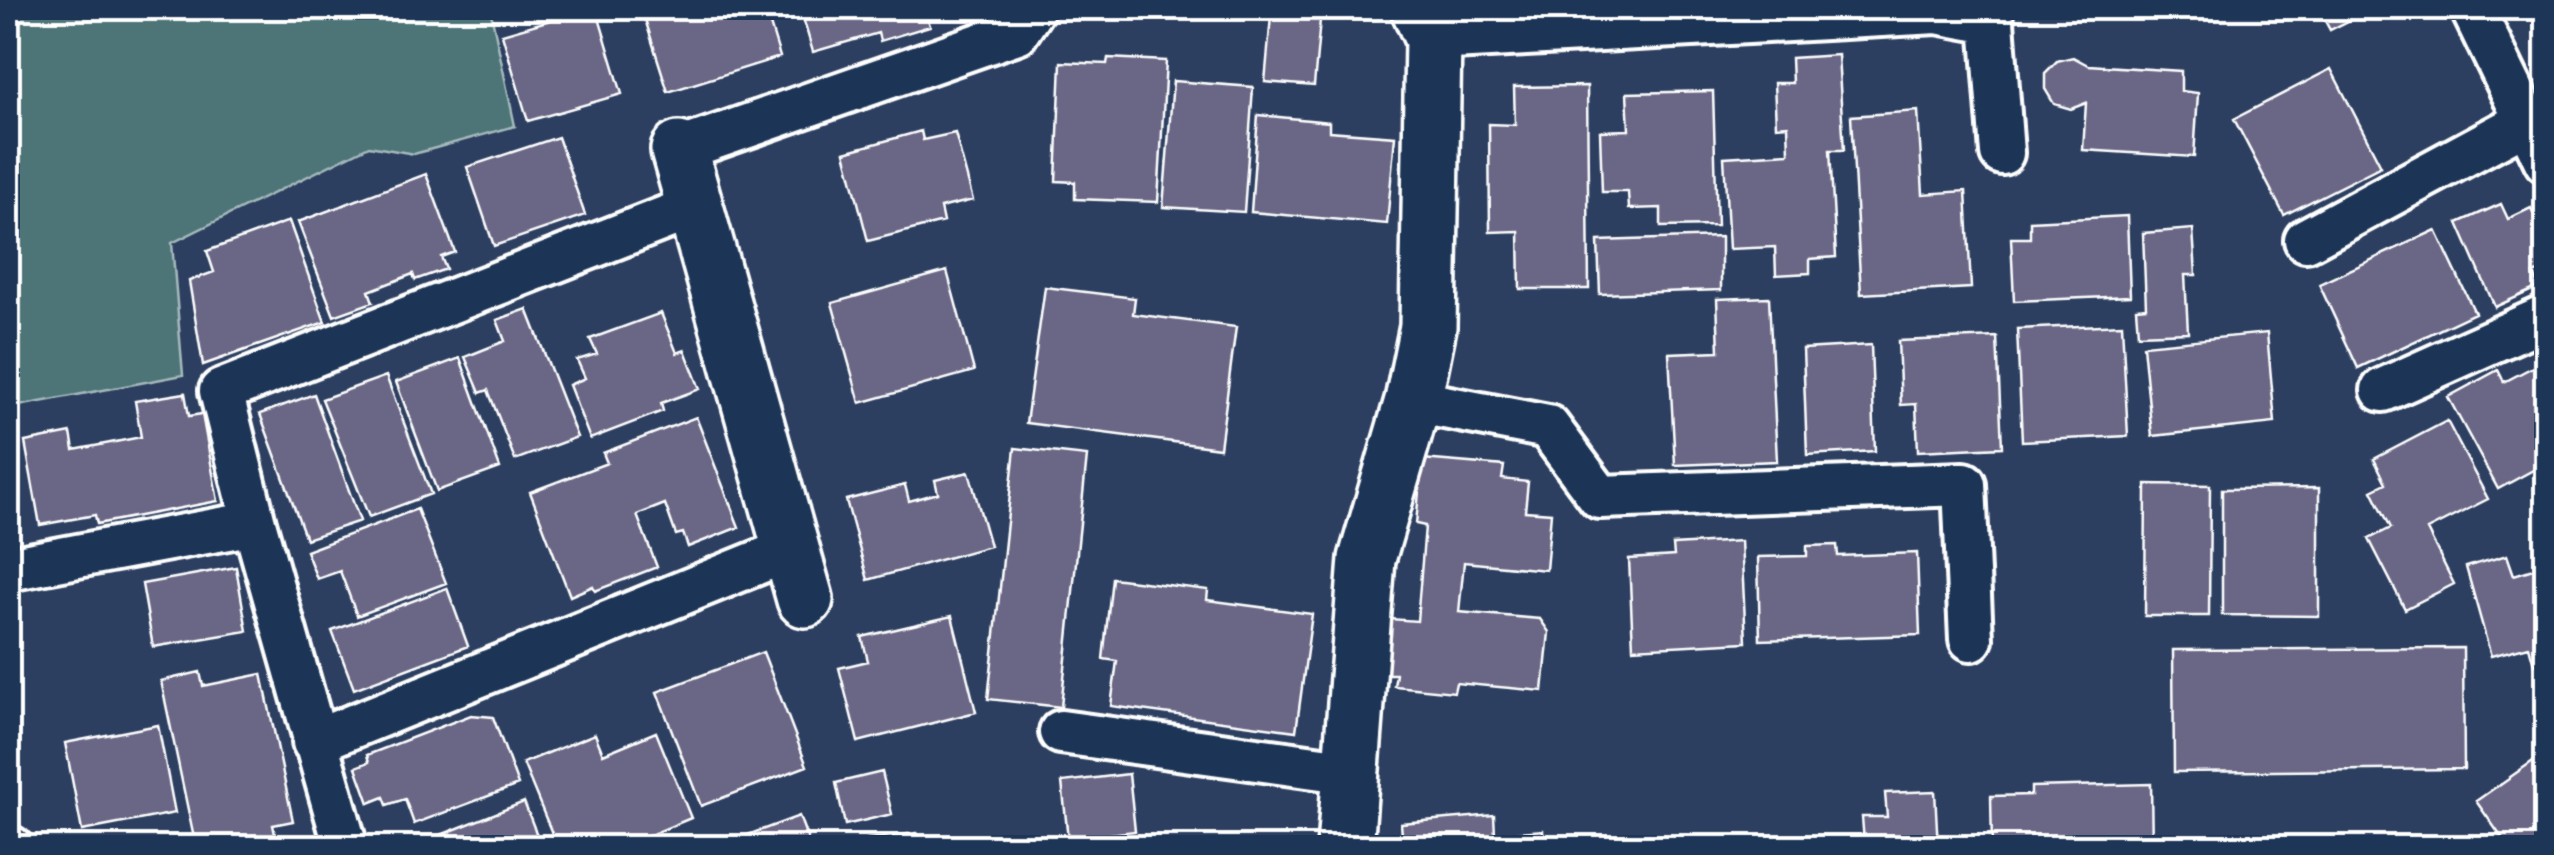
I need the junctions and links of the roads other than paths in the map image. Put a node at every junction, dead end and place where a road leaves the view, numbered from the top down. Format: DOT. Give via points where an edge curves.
graph roads {
  1 [pos="1034,8"];
  2 [pos="2472,8"];
  3 [pos="1426,23"];
  4 [pos="2527,121"];
  5 [pos="679,150"];
  6 [pos="2002,153"];
  7 [pos="2546,160"];
  8 [pos="696,206"];
  9 [pos="2306,240"];
  10 [pos="2546,317"];
  11 [pos="2383,390"];
  12 [pos="1412,402"];
  13 [pos="254,523"];
  14 [pos="8,569"];
  15 [pos="798,574"];
  16 [pos="1970,639"];
  17 [pos="1061,732"];
  18 [pos="314,742"];
  19 [pos="1351,772"];
  20 [pos="346,848"];
  21 [pos="1345,848"];
  1 -- 5 [label="lane" via="1016,32"];
  2 -- 4 [label="lane"];
  3 -- 6 [label="lane" via="1937,12 1992,22"];
  3 -- 12 [label="street" via="1428,327"];
  4 -- 7 [label="lane"];
  4 -- 9 [label="lane"];
  5 -- 8 [label="street"];
  8 -- 13 [label="lane" via="221,391"];
  8 -- 15 [label="street"];
  10 -- 11 [label="lane"];
  12 -- 16 [label="lane" via="1548,427 1600,497 1964,484"];
  12 -- 19 [label="street" via="1367,559"];
  13 -- 14 [label="lane"];
  13 -- 18 [label="lane"];
  15 -- 18 [label="lane"];
  17 -- 19 [label="lane"];
  18 -- 20 [label="lane"];
  19 -- 21 [label="street"];
}
